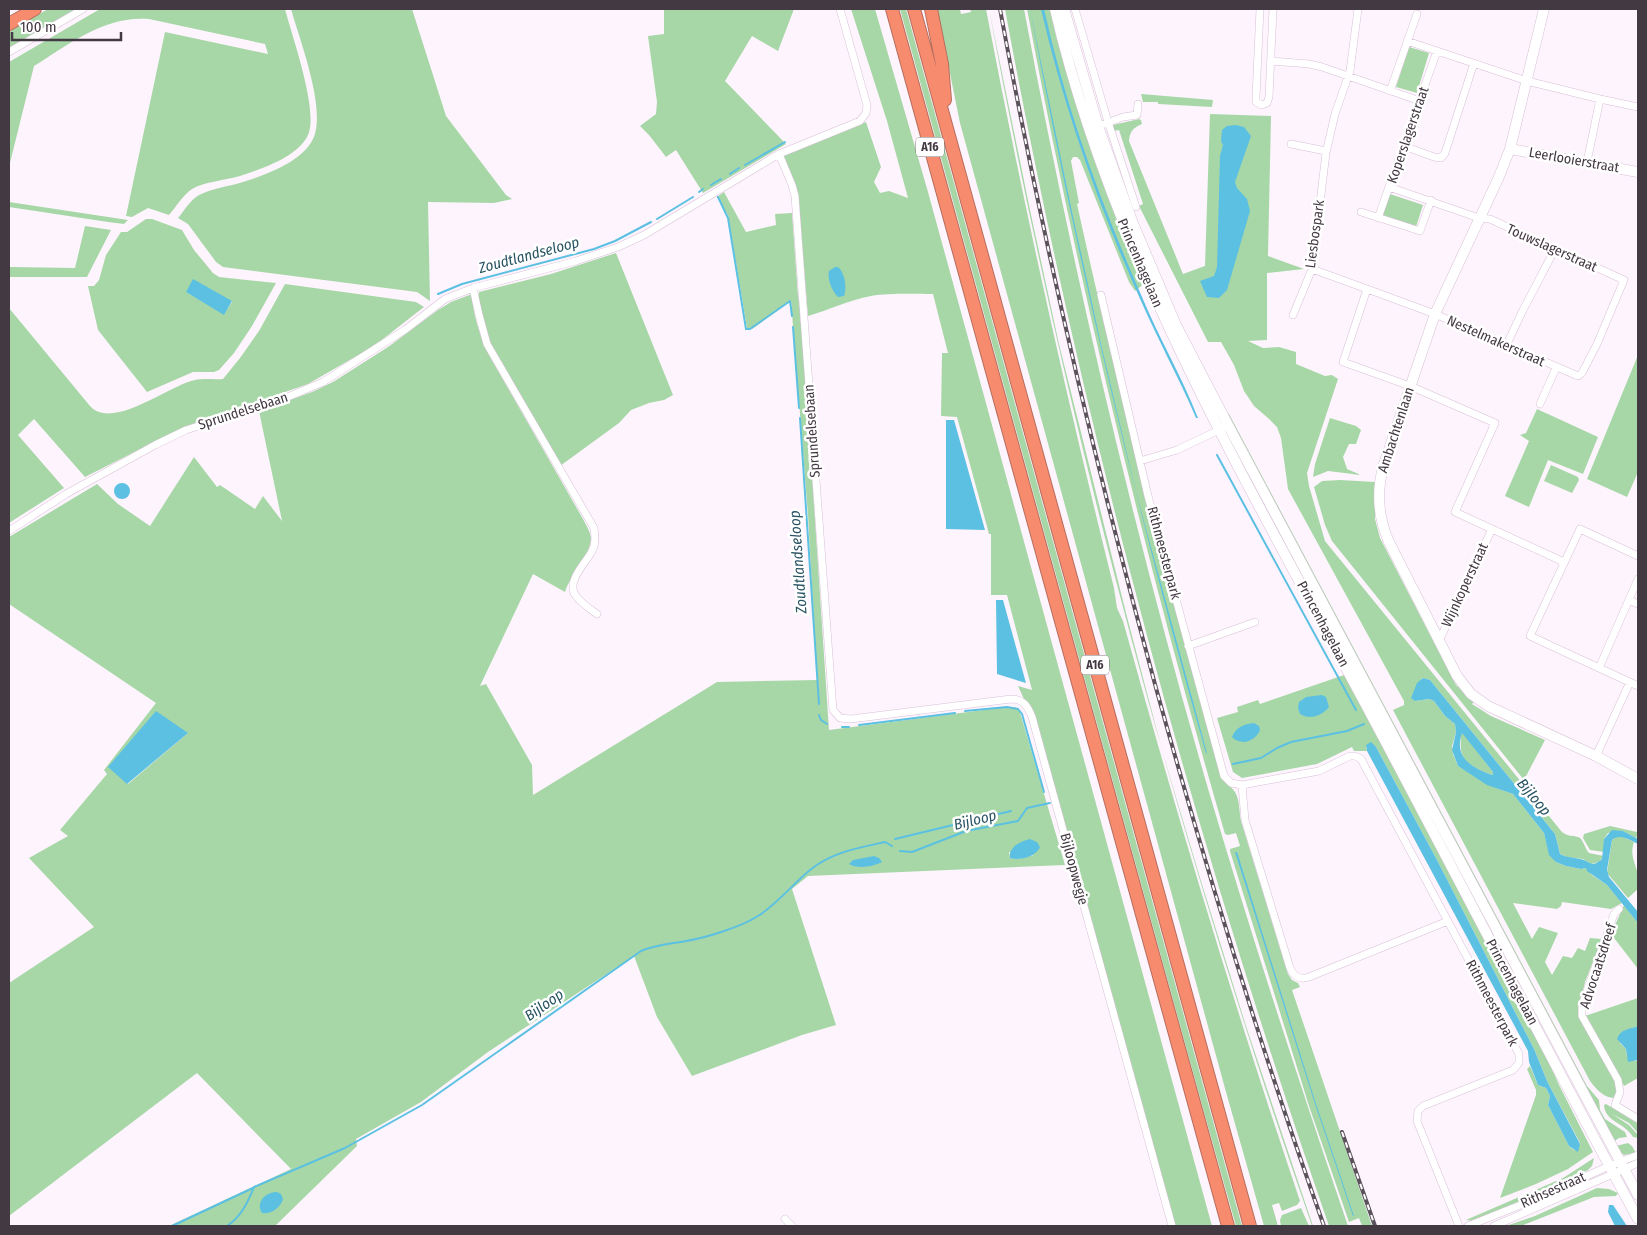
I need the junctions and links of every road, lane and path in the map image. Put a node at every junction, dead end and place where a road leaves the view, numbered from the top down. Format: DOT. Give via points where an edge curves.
graph roads {
  1 [pos="35,9"];
  2 [pos="84,9"];
  3 [pos="840,9"];
  4 [pos="886,9"];
  5 [pos="892,9"];
  6 [pos="914,9"];
  7 [pos="931,9"];
  8 [pos="1054,9"];
  9 [pos="1064,9"];
  10 [pos="1075,9"];
  11 [pos="1260,9"];
  12 [pos="1273,9"];
  13 [pos="1358,9"];
  14 [pos="1544,9"];
  15 [pos="1417,14"];
  16 [pos="9,24"];
  17 [pos="1407,41"];
  18 [pos="1436,51"];
  19 [pos="9,52"];
  20 [pos="904,53"];
  21 [pos="1271,61"];
  22 [pos="1474,63"];
  23 [pos="1348,76"];
  24 [pos="1527,81"];
  25 [pos="1390,91"];
  26 [pos="1600,99"];
  27 [pos="1420,101"];
  28 [pos="1138,104"];
  29 [pos="1638,108"];
  30 [pos="1098,126"];
  31 [pos="948,130"];
  32 [pos="1291,144"];
  33 [pos="1404,146"];
  34 [pos="1510,149"];
  35 [pos="1326,151"];
  36 [pos="779,154"];
  37 [pos="1588,162"];
  38 [pos="1638,172"];
  39 [pos="1390,187"];
  40 [pos="1431,200"];
  41 [pos="1136,207"];
  42 [pos="1361,212"];
  43 [pos="1378,218"];
  44 [pos="1479,218"];
  45 [pos="1555,249"];
  46 [pos="1312,269"];
  47 [pos="1624,280"];
  48 [pos="473,288"];
  49 [pos="1367,289"];
  50 [pos="1101,295"];
  51 [pos="1435,314"];
  52 [pos="1293,315"];
  53 [pos="1506,346"];
  54 [pos="1556,368"];
  55 [pos="1410,386"];
  56 [pos="1540,404"];
  57 [pos="1223,428"];
  58 [pos="1140,460"];
  59 [pos="1492,529"];
  60 [pos="9,531"];
  61 [pos="1638,556"];
  62 [pos="1564,562"];
  63 [pos="1638,578"];
  64 [pos="1629,600"];
  65 [pos="1638,604"];
  66 [pos="597,614"];
  67 [pos="1256,622"];
  68 [pos="1439,641"];
  69 [pos="1188,646"];
  70 [pos="1599,668"];
  71 [pos="1630,682"];
  72 [pos="1638,686"];
  73 [pos="833,710"];
  74 [pos="1596,756"];
  75 [pos="1638,778"];
  76 [pos="1242,785"];
  77 [pos="1619,909"];
  78 [pos="1448,921"];
  79 [pos="1638,1119"];
  80 [pos="1638,1155"];
  81 [pos="1638,1164"];
  82 [pos="1622,1166"];
  83 [pos="1612,1170"];
  84 [pos="1638,1194"];
  85 [pos="785,1219"];
  86 [pos="1638,1219"];
  87 [pos="792,1226"];
  88 [pos="1172,1226"];
  89 [pos="1228,1226"];
  90 [pos="1251,1226"];
  91 [pos="1459,1226"];
  92 [pos="1468,1226"];
  93 [pos="1494,1226"];
  1 -- 16 [label="highway"];
  2 -- 19 [label="street"];
  3 -- 36 [label="street, Sprundelsebaan" via="868,105 866,113 860,121"];
  4 -- 20 [label="highway"];
  5 -- 20 [label="highway, A16"];
  6 -- 31 [label="highway, A16"];
  7 -- 31 [label="highway, A16" via="942,64"];
  8 -- 30 [label="main road, Princenhagelaan"];
  9 -- 30 [label="main road, Princenhagelaan"];
  10 -- 30 [label="street, Princenhagelaan"];
  11 -- 21 [label="street" via="1256,102 1262,105 1269,97"];
  12 -- 21 [label="street"];
  13 -- 23 [label="street, Liesbospark"];
  14 -- 24 [label="main road, Ambachtenlaan"];
  15 -- 17 [label="street"];
  17 -- 18 [label="street"];
  17 -- 25 [label="street"];
  18 -- 22 [label="street"];
  18 -- 27 [label="street, Koperslagerstraat"];
  20 -- 89 [label="highway, A16"];
  21 -- 23 [label="street" via="1309,64"];
  22 -- 24 [label="street"];
  22 -- 33 [label="street" via="1441,158"];
  23 -- 25 [label="street"];
  23 -- 35 [label="street, Liesbospark"];
  24 -- 26 [label="street"];
  24 -- 34 [label="main road, Ambachtenlaan"];
  25 -- 27 [label="street"];
  26 -- 29 [label="street"];
  26 -- 37 [label="street"];
  27 -- 33 [label="street, Koperslagerstraat"];
  28 -- 30 [label="street" via="1137,115"];
  30 -- 41 [label="street, Princenhagelaan"];
  30 -- 57 [label="main road, Princenhagelaan" via="1158,286"];
  31 -- 90 [label="highway, A16"];
  32 -- 35 [label="street"];
  33 -- 39 [label="street, Koperslagerstraat"];
  34 -- 37 [label="main road, Leerlooierstraat"];
  34 -- 44 [label="main road, Ambachtenlaan"];
  35 -- 46 [label="street, Liesbospark"];
  36 -- 48 [label="street, Sprundelsebaan" via="644,235 618,247"];
  36 -- 73 [label="street, Sprundelsebaan" via="795,196"];
  37 -- 38 [label="main road, Leerlooierstraat"];
  39 -- 40 [label="street, Touwslagerstraat"];
  39 -- 43 [label="street, Koperslagerstraat"];
  40 -- 43 [label="street" via="1420,231"];
  40 -- 44 [label="street, Touwslagerstraat"];
  42 -- 43 [label="street"];
  44 -- 45 [label="street, Touwslagerstraat" via="1490,219"];
  44 -- 51 [label="main road, Ambachtenlaan"];
  45 -- 47 [label="street, Touwslagerstraat"];
  45 -- 53 [label="street"];
  46 -- 49 [label="street, Nestelmakerstraat"];
  46 -- 52 [label="street, Liesbospark"];
  47 -- 54 [label="street, Nestelmakerstraat" via="1580,375"];
  48 -- 60 [label="street, Sprundelsebaan" via="445,299 406,329 323,382 186,430 66,494"];
  48 -- 66 [label="street" via="488,344 594,528 594,545 576,577 573,591"];
  49 -- 51 [label="street, Nestelmakerstraat"];
  49 -- 55 [label="street" via="1343,362"];
  50 -- 58 [label="street, Rithmeesterpark"];
  51 -- 53 [label="street, Nestelmakerstraat"];
  51 -- 55 [label="main road, Ambachtenlaan"];
  53 -- 54 [label="street, Nestelmakerstraat"];
  54 -- 56 [label="street"];
  55 -- 59 [label="street" via="1495,423 1455,512"];
  55 -- 68 [label="main road, Ambachtenlaan" via="1381,474 1379,506 1386,535"];
  57 -- 58 [label="street" via="1177,450"];
  57 -- 82 [label="main road, Princenhagelaan"];
  57 -- 83 [label="main road, Princenhagelaan"];
  58 -- 69 [label="street, Rithmeesterpark"];
  59 -- 62 [label="street"];
  59 -- 68 [label="street, Wijnkoperstraat"];
  61 -- 62 [label="street" via="1580,529"];
  62 -- 70 [label="street" via="1530,636"];
  63 -- 64 [label="street"];
  64 -- 65 [label="street"];
  64 -- 70 [label="street"];
  67 -- 69 [label="street"];
  68 -- 74 [label="main road, Ambachtenlaan" via="1460,681 1478,700"];
  69 -- 76 [label="street, Rithmeesterpark" via="1223,773 1231,782"];
  70 -- 71 [label="street"];
  71 -- 72 [label="street"];
  71 -- 74 [label="street"];
  73 -- 88 [label="street, Bijloopwegje" via="840,718 851,719 1011,699 1020,700 1028,707"];
  74 -- 75 [label="main road, Ambachtenlaan"];
  76 -- 78 [label="street, Rithmeesterpark" via="1319,771 1348,757 1360,758"];
  76 -- 78 [label="street" via="1245,820 1295,976 1309,977"];
  77 -- 79 [label="street, Advocaatsdreef" via="1614,914 1582,1006 1582,1016 1618,1080 1620,1092 1614,1105"];
  78 -- 91 [label="street, Rithmeesterpark" via="1519,1056 1513,1070 1418,1111 1418,1123"];
  80 -- 82 [label="street, Rithsestraat"];
  81 -- 82 [label="street, Rithsestraat"];
  82 -- 83 [label="street, Rithsestraat"];
  82 -- 84 [label="main road, Princenhagelaan"];
  83 -- 86 [label="main road, Princenhagelaan"];
  83 -- 92 [label="street, Rithsestraat"];
  83 -- 93 [label="street, Rithsestraat"];
  85 -- 87 [label="street"];
}
